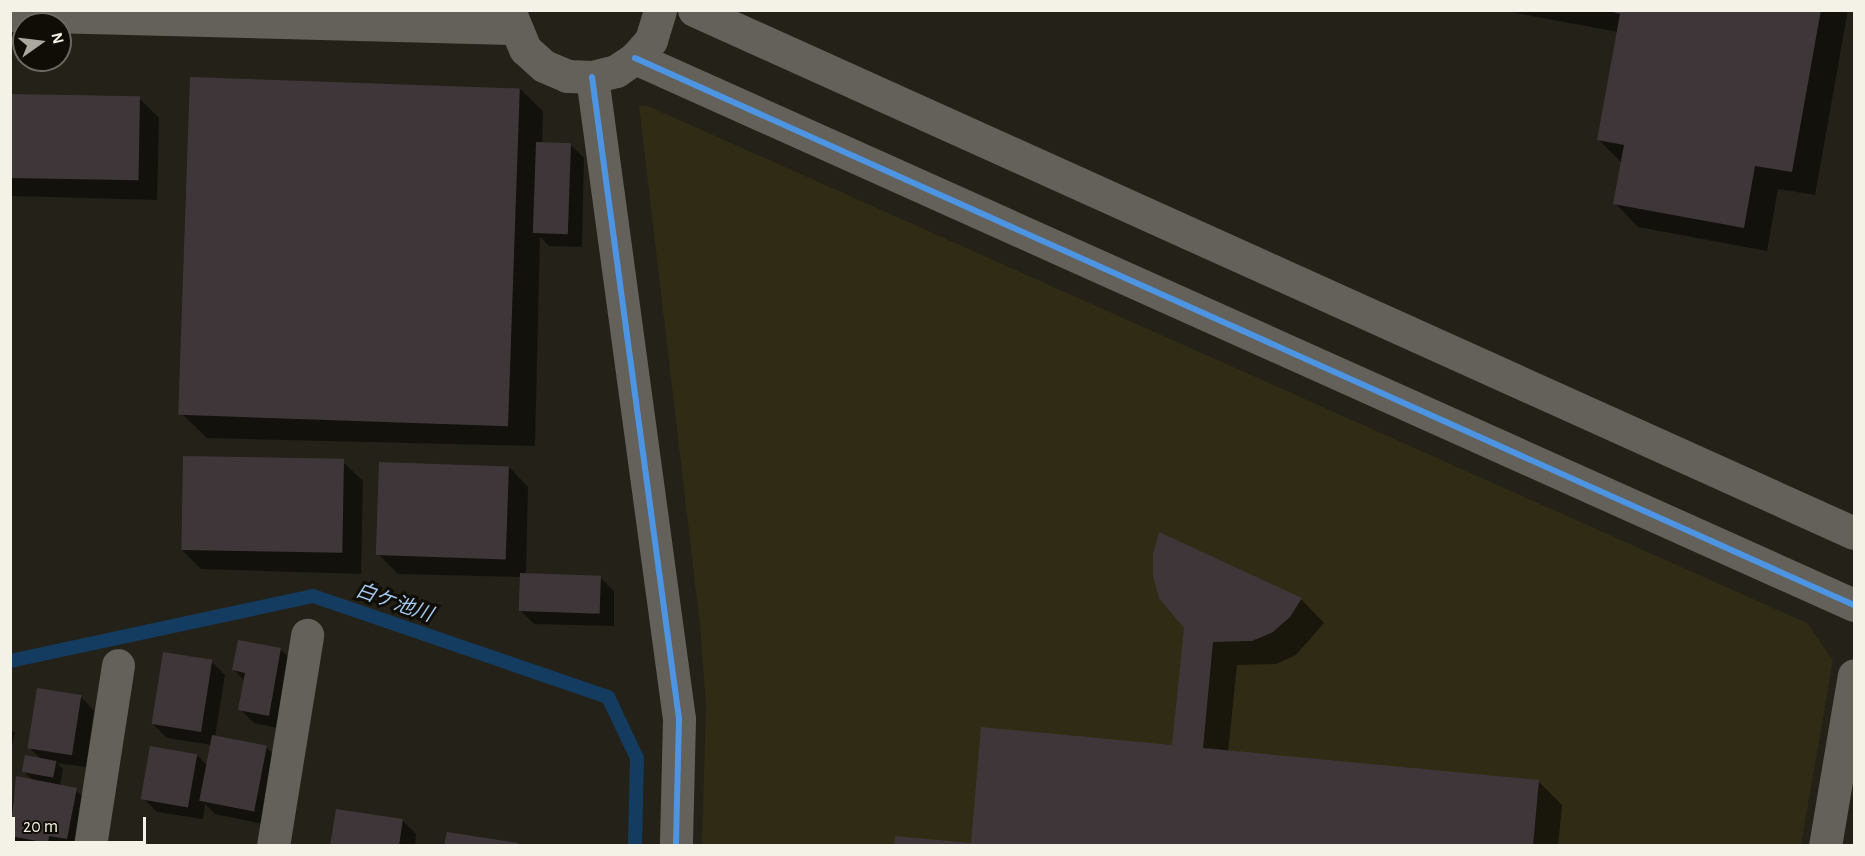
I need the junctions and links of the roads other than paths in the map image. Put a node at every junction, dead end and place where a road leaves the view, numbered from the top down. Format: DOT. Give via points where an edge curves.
graph roads {
  1 [pos="660,10"];
  2 [pos="694,10"];
  3 [pos="10,15"];
  4 [pos="511,19"];
  5 [pos="635,58"];
  6 [pos="592,77"];
  7 [pos="1854,533"];
  8 [pos="1854,605"];
  9 [pos="307,635"];
  10 [pos="118,665"];
  11 [pos="1854,675"];
  12 [pos="90,846"];
  13 [pos="273,846"];
  14 [pos="676,846"];
  15 [pos="1825,846"];
  1 -- 5 [label="street" via="651,40"];
  2 -- 7 [label="street"];
  3 -- 4 [label="street"];
  4 -- 6 [label="street" via="525,49 544,66 567,76"];
  5 -- 6 [label="street" via="616,71"];
  5 -- 8 [label="street"];
  6 -- 14 [label="street" via="679,719"];
  9 -- 13 [label="street"];
  10 -- 12 [label="street"];
  11 -- 15 [label="street"];
}
